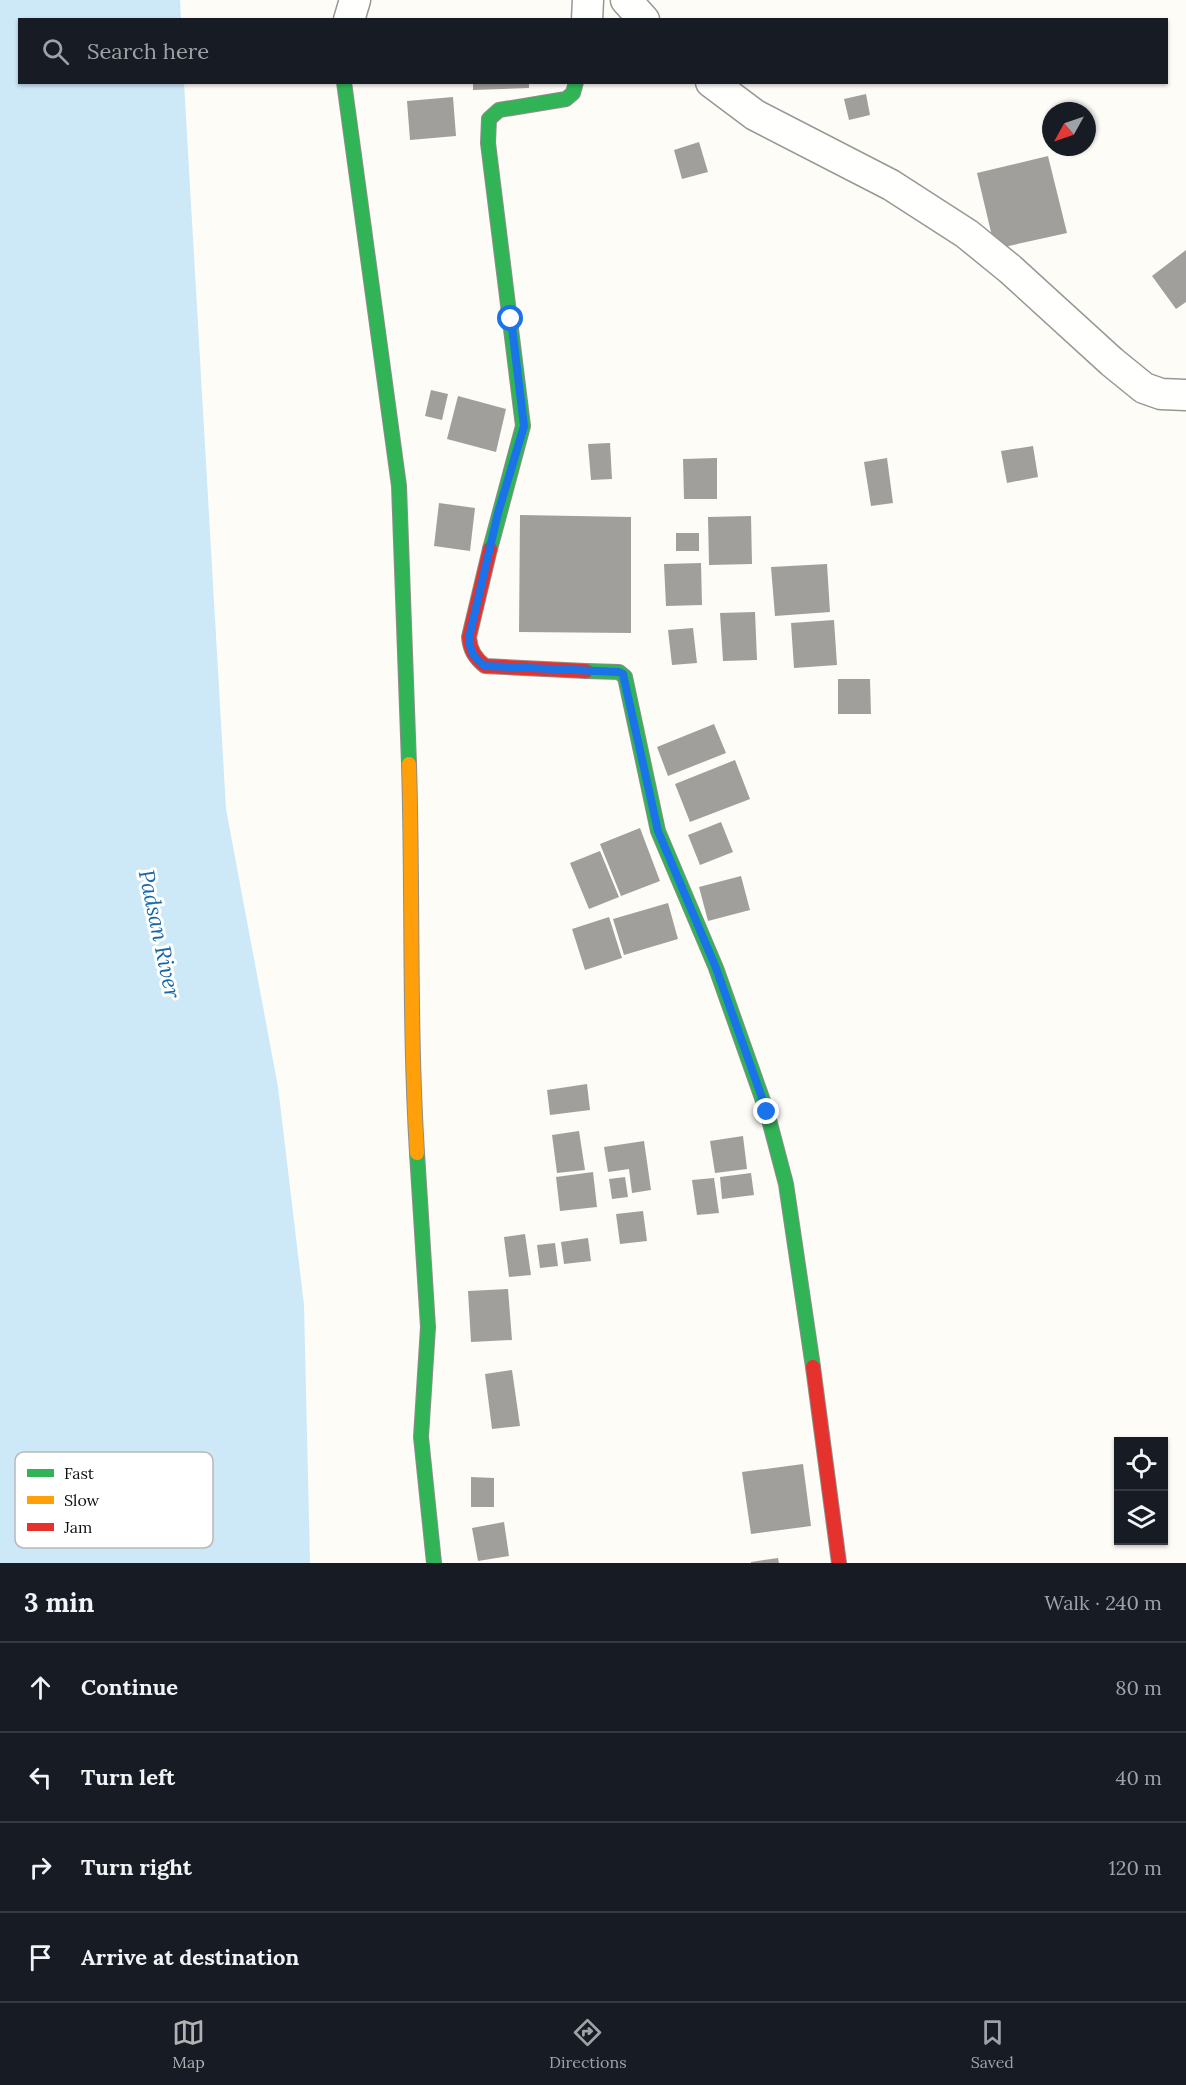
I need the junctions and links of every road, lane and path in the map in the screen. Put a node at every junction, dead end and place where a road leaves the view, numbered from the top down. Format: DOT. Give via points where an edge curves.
graph roads {
  1 [pos="355,0"];
  2 [pos="588,0"];
  3 [pos="626,0"];
  4 [pos="350,18"];
  5 [pos="587,18"];
  6 [pos="642,18"];
  7 [pos="344,84"];
  8 [pos="575,84"];
  9 [pos="714,84"];
  10 [pos="1186,395"];
  11 [pos="434,1563"];
  12 [pos="839,1563"];
  1 -- 4 [label="street"];
  2 -- 5 [label="street"];
  3 -- 6 [label="street"];
  7 -- 11 [label="street" via="399,486 411,835 412,1072 428,1327 421,1437"];
  8 -- 12 [label="street" via="566,99 499,110 489,119 488,143 524,426 498,513 469,637 470,650 485,666 619,672 625,677 658,831 720,979 767,1112 786,1184"];
  9 -- 10 [label="street" via="755,115 891,185 967,234 1144,388 1161,394"];
}
